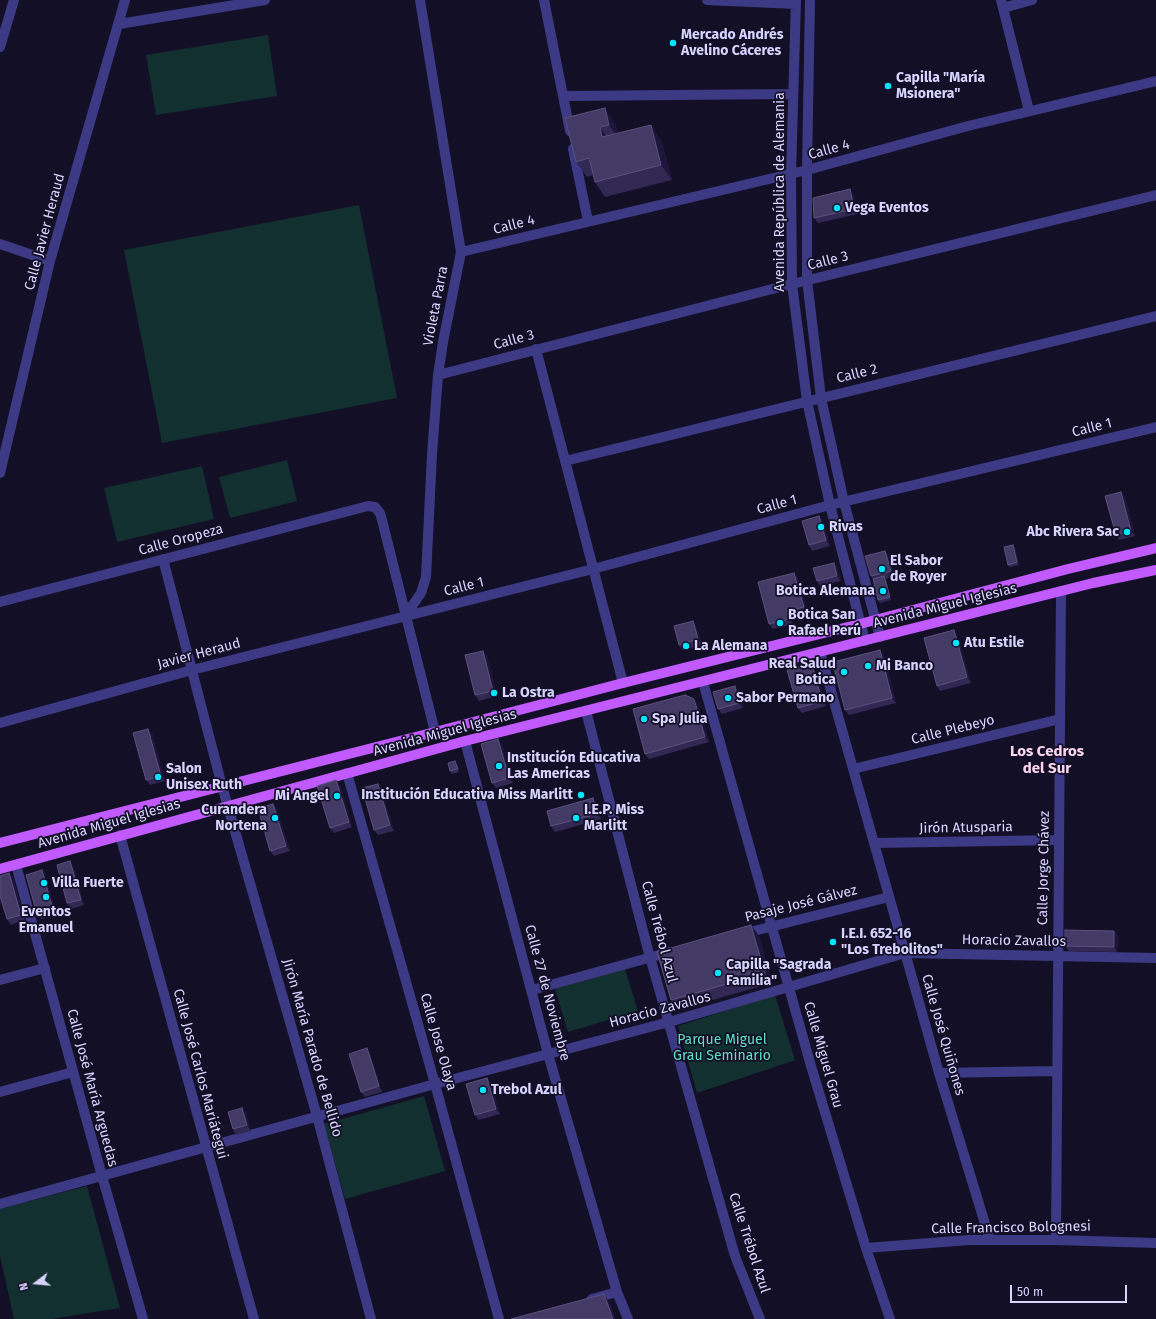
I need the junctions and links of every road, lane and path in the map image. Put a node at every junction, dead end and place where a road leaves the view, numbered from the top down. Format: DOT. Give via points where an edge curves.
graph roads {
  1 [pos="14,0"];
  2 [pos="126,0"];
  3 [pos="265,0"];
  4 [pos="420,0"];
  5 [pos="544,0"];
  6 [pos="707,0"];
  7 [pos="811,0"];
  8 [pos="1032,0"];
  9 [pos="796,2"];
  10 [pos="1002,4"];
  11 [pos="119,24"];
  12 [pos="0,47"];
  13 [pos="1156,81"];
  14 [pos="793,94"];
  15 [pos="563,96"];
  16 [pos="1030,111"];
  17 [pos="807,170"];
  18 [pos="791,174"];
  19 [pos="1156,195"];
  20 [pos="588,221"];
  21 [pos="0,244"];
  22 [pos="461,252"];
  23 [pos="50,261"];
  24 [pos="807,280"];
  25 [pos="792,284"];
  26 [pos="1156,316"];
  27 [pos="536,349"];
  28 [pos="438,375"];
  29 [pos="821,398"];
  30 [pos="807,401"];
  31 [pos="1156,427"];
  32 [pos="565,461"];
  33 [pos="0,473"];
  34 [pos="844,502"];
  35 [pos="830,506"];
  36 [pos="1156,548"];
  37 [pos="163,559"];
  38 [pos="593,569"];
  39 [pos="1156,570"];
  40 [pos="1061,592"];
  41 [pos="0,602"];
  42 [pos="406,615"];
  43 [pos="876,620"];
  44 [pos="860,624"];
  45 [pos="880,637"];
  46 [pos="865,641"];
  47 [pos="820,652"];
  48 [pos="192,670"];
  49 [pos="703,682"];
  50 [pos="623,683"];
  51 [pos="586,711"];
  52 [pos="1060,719"];
  53 [pos="0,723"];
  54 [pos="435,732"];
  55 [pos="466,741"];
  56 [pos="853,769"];
  57 [pos="347,773"];
  58 [pos="222,786"];
  59 [pos="228,806"];
  60 [pos="120,835"];
  61 [pos="1059,840"];
  62 [pos="0,843"];
  63 [pos="874,843"];
  64 [pos="16,865"];
  65 [pos="0,869"];
  66 [pos="889,897"];
  67 [pos="771,927"];
  68 [pos="729,937"];
  69 [pos="679,950"];
  70 [pos="905,953"];
  71 [pos="1058,956"];
  72 [pos="650,957"];
  73 [pos="1156,958"];
  74 [pos="45,968"];
  75 [pos="0,980"];
  76 [pos="788,988"];
  77 [pos="532,990"];
  78 [pos="669,1022"];
  79 [pos="548,1054"];
  80 [pos="1056,1071"];
  81 [pos="73,1072"];
  82 [pos="939,1073"];
  83 [pos="435,1084"];
  84 [pos="0,1092"];
  85 [pos="317,1116"];
  86 [pos="206,1147"];
  87 [pos="102,1176"];
  88 [pos="0,1204"];
  89 [pos="990,1240"];
  90 [pos="1056,1240"];
  91 [pos="1156,1243"];
  92 [pos="866,1248"];
  93 [pos="616,1292"];
  94 [pos="580,1302"];
  95 [pos="143,1319"];
  96 [pos="254,1319"];
  97 [pos="371,1319"];
  98 [pos="499,1319"];
  99 [pos="628,1319"];
  100 [pos="760,1319"];
  101 [pos="890,1319"];
  1 -- 12 [label="street"];
  2 -- 11 [label="street, Calle Javier Heraud"];
  3 -- 11 [label="street"];
  4 -- 22 [label="street, Violeta Parra"];
  5 -- 15 [label="street"];
  6 -- 9 [label="street"];
  7 -- 17 [label="street, Avenida República de Alemania"];
  8 -- 10 [label="street"];
  9 -- 14 [label="street, Avenida República de Alemania"];
  10 -- 16 [label="street"];
  11 -- 23 [label="street, Calle Javier Heraud"];
  13 -- 16 [label="street, Calle 4"];
  14 -- 15 [label="street"];
  14 -- 18 [label="street, Avenida República de Alemania"];
  15 -- 20 [label="street"];
  16 -- 17 [label="street, Calle 4"];
  17 -- 18 [label="street, Calle 4"];
  17 -- 24 [label="street, Avenida República de Alemania"];
  18 -- 20 [label="street, Calle 4"];
  18 -- 25 [label="street, Avenida República de Alemania"];
  19 -- 24 [label="street, Calle 3"];
  20 -- 22 [label="street, Calle 4"];
  21 -- 23 [label="street"];
  22 -- 28 [label="street, Violeta Parra" via="442,342"];
  23 -- 33 [label="street, Calle Javier Heraud"];
  24 -- 25 [label="street, Calle 3"];
  24 -- 29 [label="street, Avenida República de Alemania"];
  25 -- 27 [label="street, Calle 3"];
  25 -- 30 [label="street, Avenida República de Alemania"];
  26 -- 29 [label="street, Calle 2"];
  27 -- 28 [label="street, Calle 3"];
  27 -- 32 [label="street"];
  28 -- 42 [label="street, Violeta Parra" via="426,577 422,593"];
  29 -- 30 [label="street, Calle 2"];
  29 -- 34 [label="street, Avenida República de Alemania"];
  30 -- 32 [label="street, Calle 2"];
  30 -- 35 [label="street, Avenida República de Alemania"];
  31 -- 34 [label="street, Calle 1"];
  32 -- 38 [label="street"];
  34 -- 35 [label="street, Calle 1"];
  34 -- 43 [label="street, Avenida República de Alemania"];
  35 -- 38 [label="street, Calle 1"];
  35 -- 44 [label="street, Avenida República de Alemania"];
  36 -- 43 [label="main road, Avenida Miguel Iglesias"];
  37 -- 41 [label="street, Calle Oropeza"];
  37 -- 42 [label="street, Calle Oropeza" via="368,506 375,507 380,513"];
  37 -- 48 [label="street, Jirón María Parado de Bellido"];
  38 -- 42 [label="street, Calle 1"];
  38 -- 50 [label="street"];
  39 -- 40 [label="main road, Avenida Miguel Iglesias"];
  40 -- 45 [label="main road, Avenida Miguel Iglesias"];
  40 -- 52 [label="street, Calle Jorge Chávez"];
  42 -- 48 [label="street, Javier Heraud"];
  42 -- 54 [label="street"];
  43 -- 44 [label="main road, Avenida Miguel Iglesias"];
  43 -- 45 [label="street, Avenida República de Alemania"];
  44 -- 46 [label="street, Avenida República de Alemania"];
  44 -- 50 [label="main road, Avenida Miguel Iglesias"];
  45 -- 46 [label="main road, Avenida Miguel Iglesias"];
  46 -- 47 [label="main road, Avenida Miguel Iglesias"];
  47 -- 49 [label="main road, Avenida Miguel Iglesias"];
  47 -- 56 [label="street, Calle José Quiñones"];
  48 -- 53 [label="street, Javier Heraud"];
  48 -- 58 [label="street, Jirón María Parado de Bellido"];
  49 -- 51 [label="main road, Avenida Miguel Iglesias"];
  49 -- 67 [label="street, Calle Miguel Grau"];
  50 -- 54 [label="main road, Avenida Miguel Iglesias"];
  51 -- 55 [label="main road, Avenida Miguel Iglesias"];
  51 -- 72 [label="street, Calle Trébol Azul"];
  52 -- 56 [label="street, Calle Plebeyo"];
  52 -- 61 [label="street, Calle Jorge Chávez"];
  54 -- 58 [label="main road, Avenida Miguel Iglesias"];
  55 -- 57 [label="main road, Avenida Miguel Iglesias"];
  55 -- 77 [label="street, Calle 27 de Noviembre"];
  56 -- 63 [label="street, Calle José Quiñones"];
  57 -- 59 [label="main road, Avenida Miguel Iglesias"];
  57 -- 83 [label="street, Calle Jose Olaya"];
  58 -- 59 [label="street, Jirón María Parado de Bellido"];
  58 -- 62 [label="main road, Avenida Miguel Iglesias"];
  59 -- 60 [label="main road, Avenida Miguel Iglesias"];
  59 -- 85 [label="street, Jirón María Parado de Bellido"];
  60 -- 64 [label="main road, Avenida Miguel Iglesias"];
  60 -- 86 [label="street, Calle José Carlos Mariátegui"];
  61 -- 63 [label="street, Jirón Atusparia"];
  61 -- 71 [label="street, Calle Jorge Chávez"];
  63 -- 66 [label="street, Calle José Quiñones"];
  64 -- 65 [label="main road, Avenida Miguel Iglesias"];
  64 -- 74 [label="street, Calle José María Arguedas"];
  66 -- 67 [label="street, Pasaje José Gálvez"];
  66 -- 70 [label="street, Calle José Quiñones"];
  67 -- 68 [label="street, Pasaje José Gálvez"];
  67 -- 76 [label="street, Calle Miguel Grau"];
  69 -- 72 [label="street"];
  70 -- 71 [label="street, Horacio Zavallos"];
  70 -- 76 [label="street, Horacio Zavallos"];
  70 -- 82 [label="street, Calle José Quiñones"];
  71 -- 73 [label="street, Horacio Zavallos"];
  71 -- 80 [label="street, Calle Jorge Chávez"];
  72 -- 77 [label="street"];
  72 -- 78 [label="street, Calle Trébol Azul"];
  74 -- 75 [label="street"];
  74 -- 81 [label="street, Calle José María Arguedas"];
  76 -- 78 [label="street, Horacio Zavallos"];
  76 -- 92 [label="street, Calle Miguel Grau"];
  77 -- 79 [label="street, Calle 27 de Noviembre"];
  78 -- 79 [label="street, Horacio Zavallos"];
  78 -- 100 [label="street, Calle Trébol Azul" via="735,1256"];
  79 -- 83 [label="street, Horacio Zavallos"];
  79 -- 93 [label="street, Calle 27 de Noviembre"];
  80 -- 82 [label="street"];
  80 -- 90 [label="street, Calle Jorge Chávez"];
  81 -- 84 [label="street"];
  81 -- 87 [label="street, Calle José María Arguedas"];
  82 -- 89 [label="street, Calle José Quiñones"];
  83 -- 85 [label="street, Horacio Zavallos"];
  83 -- 98 [label="street, Calle Jose Olaya"];
  85 -- 86 [label="street, Horacio Zavallos"];
  85 -- 97 [label="street, Jirón María Parado de Bellido"];
  86 -- 87 [label="street, Horacio Zavallos"];
  86 -- 96 [label="street, Calle José Carlos Mariátegui"];
  87 -- 88 [label="street, Horacio Zavallos"];
  87 -- 95 [label="street, Calle José María Arguedas"];
  89 -- 90 [label="street, Calle Francisco Bolognesi"];
  89 -- 92 [label="street, Calle Francisco Bolognesi"];
  90 -- 91 [label="street, Calle Francisco Bolognesi"];
  92 -- 101 [label="street, Calle Miguel Grau"];
  93 -- 94 [label="street"];
  93 -- 99 [label="street, Calle 27 de Noviembre"];
}
